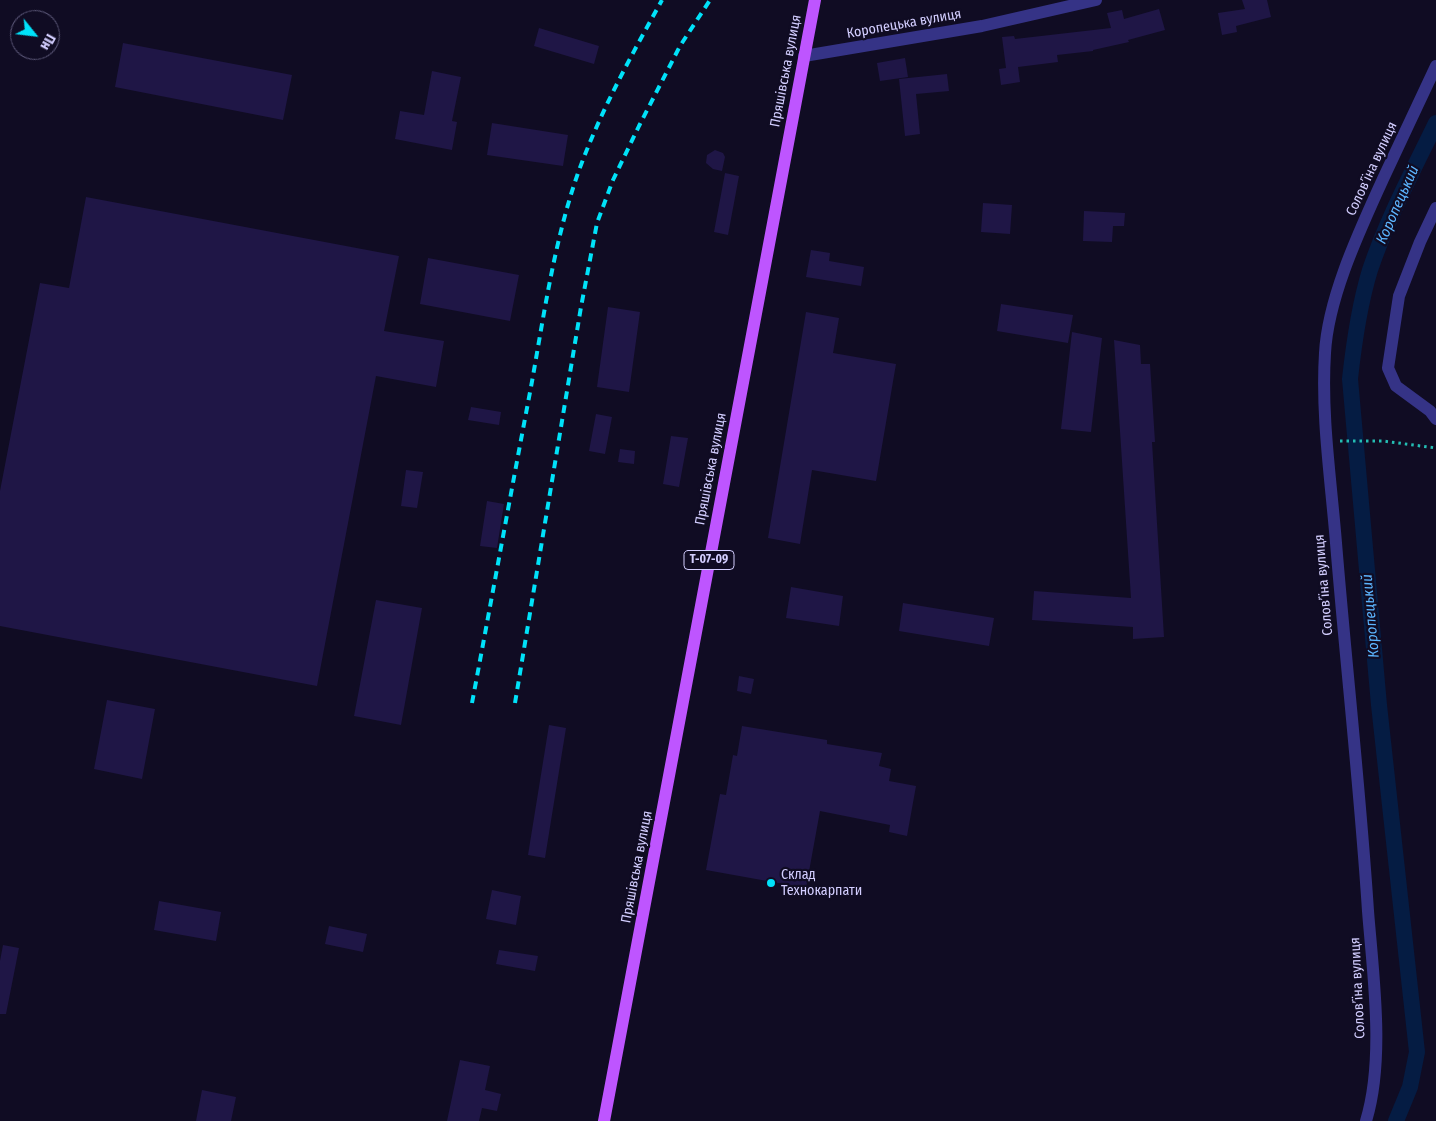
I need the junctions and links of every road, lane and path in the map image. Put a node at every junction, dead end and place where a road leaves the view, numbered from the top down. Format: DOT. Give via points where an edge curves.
graph roads {
  1 [pos="816,0"];
  2 [pos="1096,0"];
  3 [pos="804,56"];
  4 [pos="1436,66"];
  5 [pos="1436,208"];
  6 [pos="1436,419"];
  7 [pos="1344,441"];
  8 [pos="1436,448"];
  9 [pos="604,1121"];
  10 [pos="1366,1121"];
  1 -- 3 [label="main road, Пряшівська вулиця / Т-07-09"];
  2 -- 3 [label="street, Коропецька вулиця" via="982,26"];
  3 -- 9 [label="main road, Пряшівська вулиця / Т-07-09"];
  4 -- 10 [label="street, Соловʼїна вулиця" via="1362,225 1342,277 1325,351 1328,441 1376,1020 1374,1077"];
  5 -- 6 [label="street" via="1399,296 1388,368 1396,386"];
  7 -- 8 [label="path" via="1392,442"];
}
